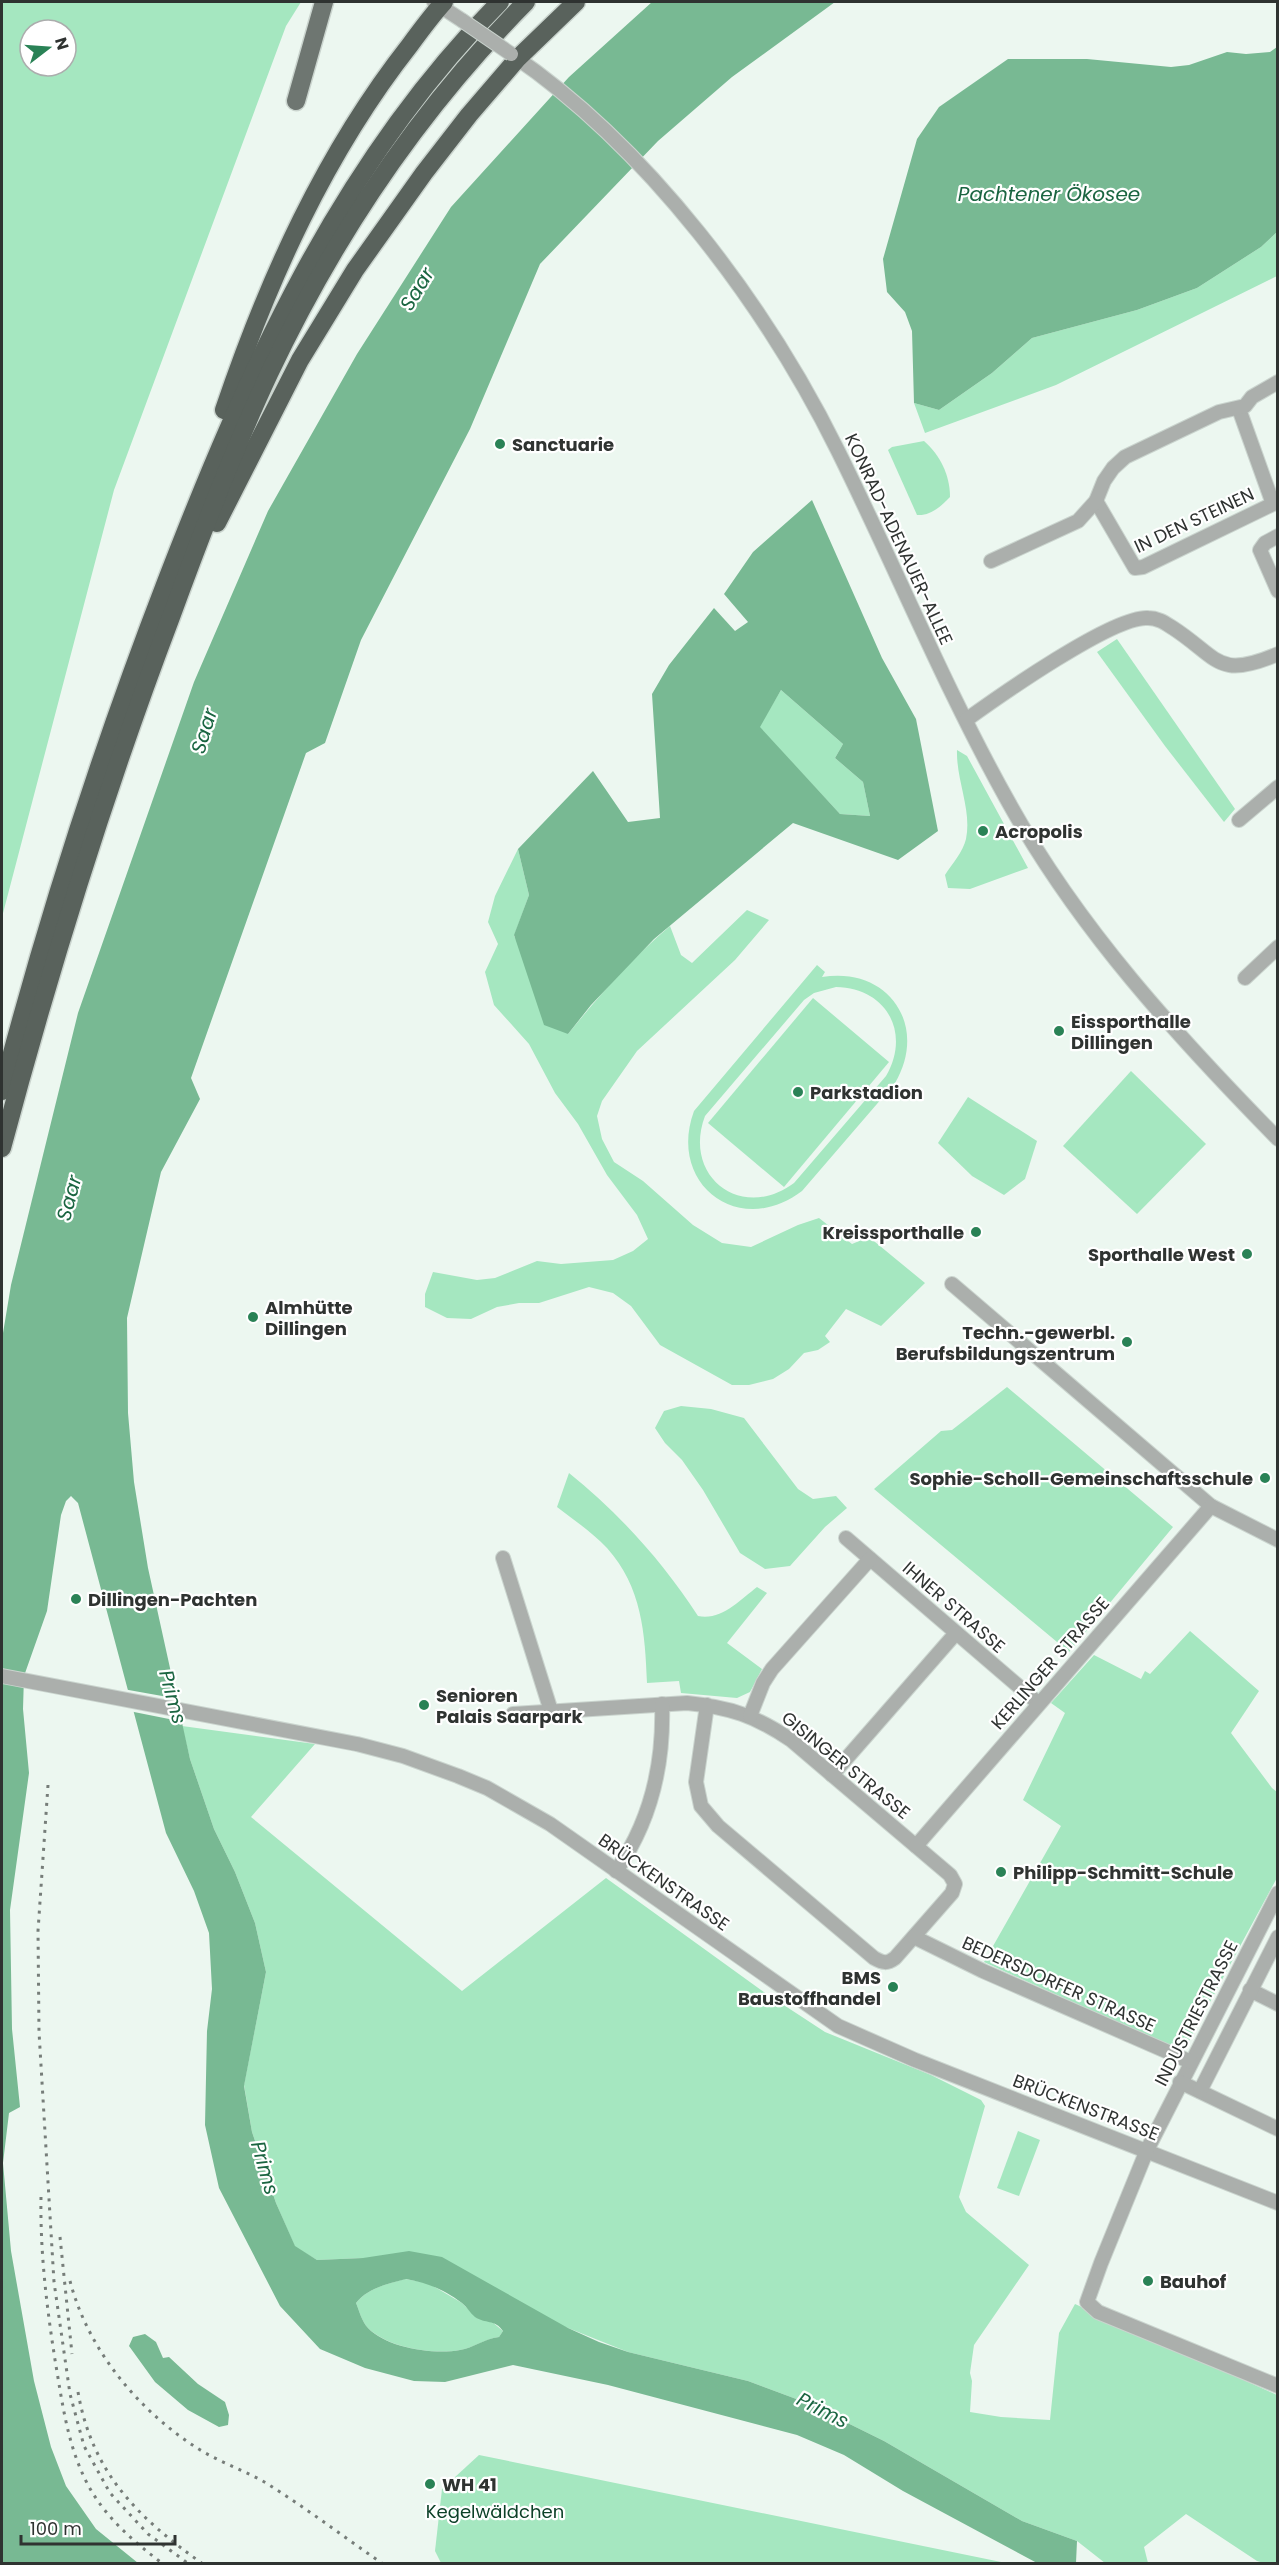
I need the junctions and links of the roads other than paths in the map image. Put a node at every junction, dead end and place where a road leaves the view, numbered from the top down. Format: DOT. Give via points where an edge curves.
graph roads {
  1 [pos="324,2"];
  2 [pos="500,2"];
  3 [pos="526,2"];
  4 [pos="576,2"];
  5 [pos="440,3"];
  6 [pos="518,59"];
  7 [pos="296,101"];
  8 [pos="1278,382"];
  9 [pos="1239,409"];
  10 [pos="197,501"];
  11 [pos="1096,501"];
  12 [pos="1278,536"];
  13 [pos="991,561"];
  14 [pos="187,574"];
  15 [pos="1278,591"];
  16 [pos="1278,654"];
  17 [pos="966,720"];
  18 [pos="1278,787"];
  19 [pos="1239,820"];
  20 [pos="1278,946"];
  21 [pos="1245,978"];
  22 [pos="2,1091"];
  23 [pos="1278,1139"];
  24 [pos="2,1148"];
  25 [pos="952,1284"];
  26 [pos="1212,1506"];
  27 [pos="846,1538"];
  28 [pos="1278,1540"];
  29 [pos="503,1558"];
  30 [pos="870,1559"];
  31 [pos="956,1633"];
  32 [pos="2,1676"];
  33 [pos="1038,1703"];
  34 [pos="662,1704"];
  35 [pos="707,1705"];
  36 [pos="551,1711"];
  37 [pos="513,1714"];
  38 [pos="750,1716"];
  39 [pos="832,1775"];
  40 [pos="916,1846"];
  41 [pos="616,1870"];
  42 [pos="1278,1893"];
  43 [pos="914,1937"];
  44 [pos="1278,1937"];
  45 [pos="1251,1990"];
  46 [pos="1278,2004"];
  47 [pos="1191,2062"];
  48 [pos="1180,2082"];
  49 [pos="1200,2091"];
  50 [pos="1278,2129"];
  51 [pos="1147,2150"];
  52 [pos="1278,2203"];
  53 [pos="1278,2386"];
  1 -- 7 [label="main road"];
  2 -- 10 [label="highway" via="407,107 344,200 255,366"];
  3 -- 14 [label="highway" via="458,73 422,118 326,264 269,374"];
  4 -- 6 [label="highway"];
  5 -- 6 [label="street, KONRAD-ADENAUER-ALLEE, bridge"];
  5 -- 10 [label="highway" via="356,120 300,223 233,382"];
  6 -- 14 [label="highway" via="424,173 355,270 300,360 223,514"];
  6 -- 17 [label="street, KONRAD-ADENAUER-ALLEE" via="597,124 653,180 733,279 792,366 832,440"];
  8 -- 9 [label="street"];
  9 -- 11 [label="street" via="1219,412 1125,457 1104,481"];
  9 -- 11 [label="street, IN DEN STEINEN" via="1273,504 1135,568"];
  10 -- 22 [label="highway" via="100,763 49,923"];
  11 -- 13 [label="street" via="1078,521"];
  12 -- 15 [label="street" via="1260,550"];
  14 -- 24 [label="highway" via="64,929"];
  16 -- 17 [label="street" via="1239,667 1220,663 1162,621 1140,618 1085,643"];
  17 -- 23 [label="street, KONRAD-ADENAUER-ALLEE" via="1011,806 1098,938 1180,1038"];
  18 -- 19 [label="street"];
  20 -- 21 [label="street"];
  25 -- 26 [label="street"];
  26 -- 28 [label="street"];
  26 -- 33 [label="street, KERLINGER STRASSE"];
  27 -- 30 [label="street, IHNER STRASSE"];
  29 -- 36 [label="street"];
  30 -- 31 [label="street, IHNER STRASSE"];
  30 -- 38 [label="street" via="772,1669"];
  31 -- 33 [label="street, IHNER STRASSE"];
  31 -- 39 [label="street"];
  32 -- 41 [label="street, BRÜCKENSTRASSE" via="357,1744 430,1765 487,1788 523,1808"];
  33 -- 40 [label="street, KERLINGER STRASSE"];
  34 -- 35 [label="street, GISINGER STRASSE"];
  34 -- 36 [label="street, GISINGER STRASSE"];
  34 -- 41 [label="street" via="661,1751 651,1803"];
  35 -- 38 [label="street, GISINGER STRASSE"];
  35 -- 43 [label="street" via="696,1782 701,1806 707,1814 882,1963 895,1958"];
  36 -- 37 [label="street, GISINGER STRASSE"];
  38 -- 39 [label="street, GISINGER STRASSE" via="791,1740"];
  39 -- 40 [label="street, GISINGER STRASSE"];
  40 -- 43 [label="street, GISINGER STRASSE" via="955,1884 952,1893"];
  41 -- 51 [label="street, BRÜCKENSTRASSE" via="838,2026"];
  42 -- 47 [label="street, INDUSTRIESTRASSE"];
  43 -- 47 [label="street, BEDERSDORFER STRASSE"];
  44 -- 45 [label="street"];
  45 -- 46 [label="street"];
  45 -- 49 [label="street"];
  47 -- 48 [label="street, INDUSTRIESTRASSE"];
  48 -- 49 [label="street"];
  48 -- 51 [label="street, INDUSTRIESTRASSE"];
  49 -- 50 [label="street"];
  51 -- 52 [label="street, BRÜCKENSTRASSE"];
  51 -- 53 [label="street, INDUSTRIESTRASSE" via="1087,2302 1098,2312"];
}
